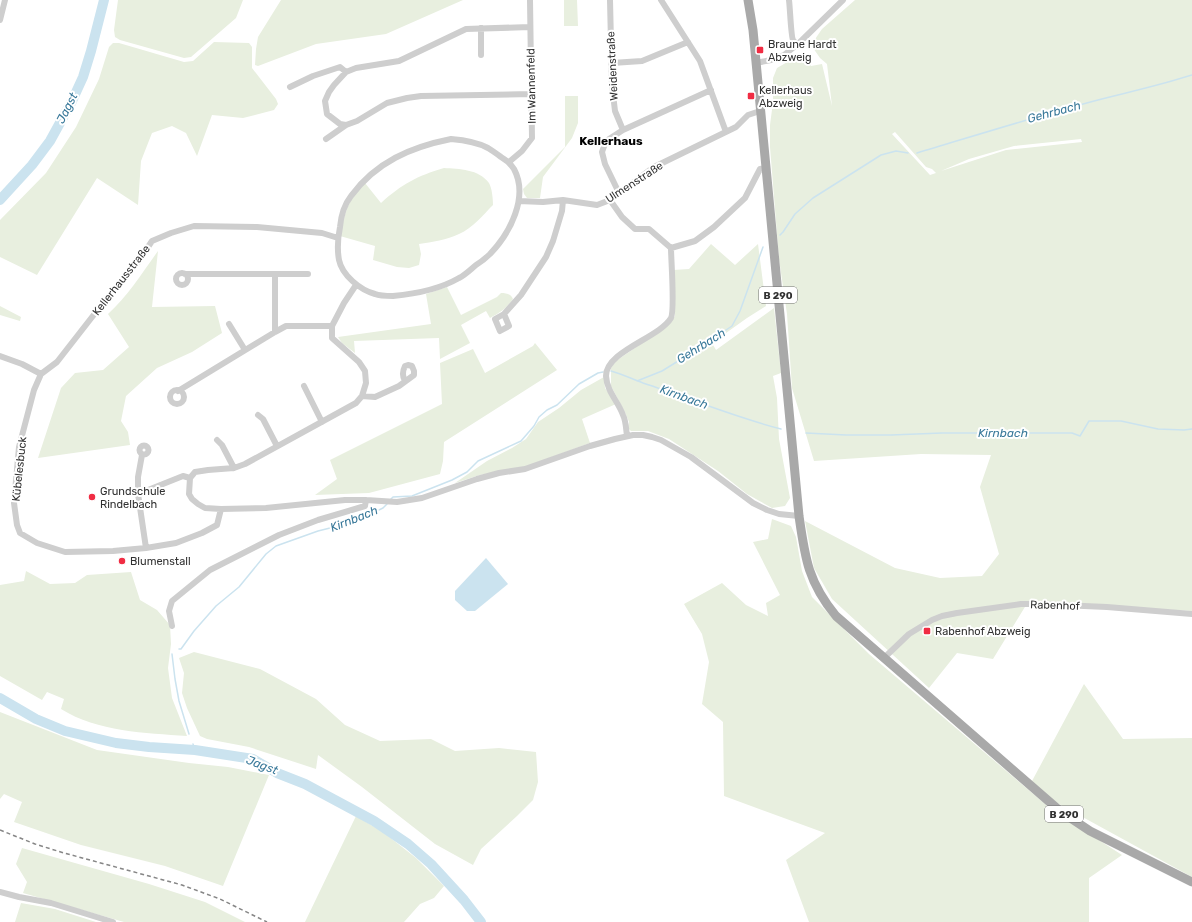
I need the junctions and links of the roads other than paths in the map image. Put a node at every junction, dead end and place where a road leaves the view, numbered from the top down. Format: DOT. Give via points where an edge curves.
graph roads {
  1 [pos="5,0"];
  2 [pos="530,0"];
  3 [pos="610,0"];
  4 [pos="661,0"];
  5 [pos="748,0"];
  6 [pos="789,0"];
  7 [pos="843,0"];
  8 [pos="0,20"];
  9 [pos="530,27"];
  10 [pos="481,28"];
  11 [pos="688,42"];
  12 [pos="798,44"];
  13 [pos="481,55"];
  14 [pos="612,63"];
  15 [pos="756,63"];
  16 [pos="346,72"];
  17 [pos="290,87"];
  18 [pos="711,90"];
  19 [pos="532,94"];
  20 [pos="760,111"];
  21 [pos="346,126"];
  22 [pos="622,130"];
  23 [pos="726,132"];
  24 [pos="326,139"];
  25 [pos="508,162"];
  26 [pos="766,168"];
  27 [pos="619,193"];
  28 [pos="563,200"];
  29 [pos="610,200"];
  30 [pos="519,201"];
  31 [pos="338,238"];
  32 [pos="671,248"];
  33 [pos="186,274"];
  34 [pos="274,274"];
  35 [pos="308,274"];
  36 [pos="356,285"];
  37 [pos="504,314"];
  38 [pos="229,324"];
  39 [pos="332,326"];
  40 [pos="274,332"];
  41 [pos="245,350"];
  42 [pos="0,356"];
  43 [pos="41,374"];
  44 [pos="405,381"];
  45 [pos="304,386"];
  46 [pos="178,391"];
  47 [pos="362,396"];
  48 [pos="258,415"];
  49 [pos="322,422"];
  50 [pos="627,436"];
  51 [pos="217,440"];
  52 [pos="278,446"];
  53 [pos="142,455"];
  54 [pos="234,468"];
  55 [pos="190,478"];
  56 [pos="138,494"];
  57 [pos="366,500"];
  58 [pos="221,509"];
  59 [pos="799,516"];
  60 [pos="146,548"];
  61 [pos="1192,614"];
  62 [pos="172,626"];
  63 [pos="885,658"];
  64 [pos="1192,882"];
  65 [pos="1,894"];
  66 [pos="113,922"];
  1 -- 8 [label="street"];
  2 -- 9 [label="street, Im Wannenfeld"];
  3 -- 14 [label="street, Weidenstraße"];
  4 -- 11 [label="street"];
  5 -- 15 [label="main road, B 290"];
  6 -- 12 [label="street" via="792,37"];
  7 -- 12 [label="street"];
  9 -- 10 [label="street"];
  9 -- 19 [label="street, Im Wannenfeld"];
  10 -- 13 [label="street"];
  10 -- 16 [label="street" via="466,29 399,61"];
  11 -- 14 [label="street" via="642,61"];
  11 -- 18 [label="street" via="700,61"];
  12 -- 15 [label="street" via="784,56"];
  14 -- 22 [label="street, Weidenstraße" via="615,111"];
  15 -- 20 [label="main road, B 290"];
  16 -- 17 [label="street" via="340,67"];
  16 -- 21 [label="street" via="329,92 326,102 327,114"];
  18 -- 22 [label="street"];
  18 -- 23 [label="street"];
  19 -- 21 [label="street" via="408,98 387,103"];
  19 -- 25 [label="street, Im Wannenfeld" via="532,138 522,151"];
  20 -- 23 [label="street, Ulmenstraße" via="748,115 736,127"];
  20 -- 26 [label="main road, B 290"];
  21 -- 24 [label="street"];
  22 -- 27 [label="street" via="606,141 602,152"];
  23 -- 27 [label="street, Ulmenstraße" via="654,167"];
  25 -- 30 [label="street" via="514,169 518,181"];
  25 -- 31 [label="street" via="488,148 465,140 450,139 414,148 393,158 372,173 351,195 341,217"];
  26 -- 32 [label="street" via="760,169 745,198 714,227 695,241"];
  26 -- 59 [label="main road, B 290"];
  27 -- 29 [label="street, Ulmenstraße"];
  28 -- 29 [label="street, Ulmenstraße" via="597,205"];
  28 -- 30 [label="street, Ulmenstraße"];
  28 -- 37 [label="street" via="553,241 546,256 521,295"];
  29 -- 32 [label="street" via="622,217 635,229 649,229"];
  30 -- 36 [label="street" via="507,233 490,254 460,278 439,287 392,296 375,295"];
  31 -- 36 [label="street" via="340,261 345,273"];
  31 -- 43 [label="street, Kellerhausstraße" via="322,233 257,227 194,226 171,233 152,242 57,362"];
  32 -- 50 [label="street" via="672,318 610,363 606,374 608,389 624,415"];
  33 -- 34 [label="street"];
  34 -- 35 [label="street"];
  34 -- 40 [label="street"];
  36 -- 39 [label="street"];
  38 -- 41 [label="street"];
  39 -- 40 [label="street" via="286,326"];
  39 -- 47 [label="street" via="332,338 365,371 366,383"];
  40 -- 41 [label="street"];
  41 -- 46 [label="street"];
  42 -- 43 [label="street"];
  43 -- 60 [label="street, Kübelesbuck" via="34,390 19,446 14,503 16,526 20,533 37,543 65,552"];
  44 -- 47 [label="street" via="375,396"];
  45 -- 49 [label="street"];
  47 -- 49 [label="street" via="356,403"];
  48 -- 52 [label="street" via="263,419"];
  49 -- 52 [label="street"];
  50 -- 57 [label="street" via="525,469 477,479 422,498 397,502"];
  50 -- 59 [label="street" via="643,435 661,440 691,457 753,503 779,514"];
  51 -- 54 [label="street"];
  52 -- 54 [label="street"];
  53 -- 56 [label="street"];
  54 -- 55 [label="street" via="195,472"];
  55 -- 56 [label="street" via="183,476"];
  55 -- 58 [label="street" via="189,494 192,499 205,508"];
  56 -- 60 [label="street"];
  57 -- 58 [label="street"];
  57 -- 62 [label="street" via="365,506 279,535 210,570 172,601 169,611"];
  58 -- 60 [label="street, Kübelesbuck" via="217,525 202,533 176,543"];
  59 -- 63 [label="main road, B 290" via="804,553 813,580 827,605 836,616"];
  61 -- 63 [label="street, Rabenhof" via="1107,607 1021,604 942,616 909,634"];
  63 -- 64 [label="main road, B 290" via="1065,814 1090,831"];
  65 -- 66 [label="street" via="51,903"];
}
